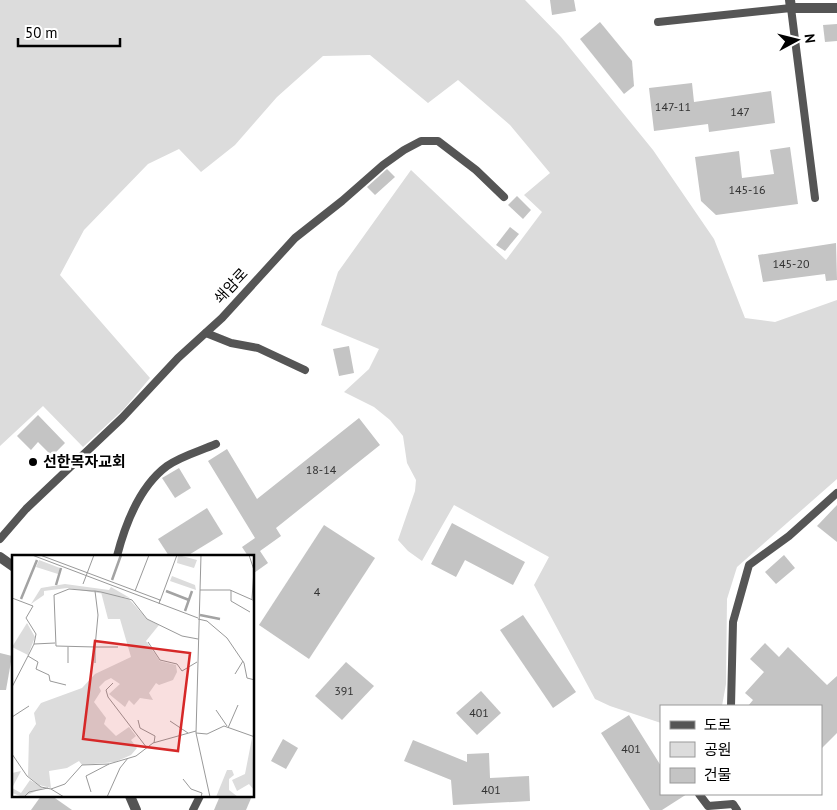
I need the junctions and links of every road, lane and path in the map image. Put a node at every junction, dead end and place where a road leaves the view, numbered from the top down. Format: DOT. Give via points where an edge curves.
graph roads {
  1 [pos="791,4"];
  2 [pos="837,8"];
  3 [pos="658,22"];
  4 [pos="504,197"];
  5 [pos="815,198"];
  6 [pos="206,333"];
  7 [pos="305,370"];
  8 [pos="216,444"];
  9 [pos="837,493"];
  10 [pos="0,539"];
  11 [pos="117,555"];
  12 [pos="0,556"];
  13 [pos="12,565"];
  14 [pos="731,705"];
  15 [pos="700,795"];
  16 [pos="131,798"];
  17 [pos="199,798"];
  18 [pos="136,810"];
  19 [pos="193,810"];
  20 [pos="736,810"];
  1 -- 2 [label="street"];
  1 -- 3 [label="lane"];
  1 -- 5 [label="lane"];
  4 -- 6 [label="lane, 쇄암로" via="450,149 438,141 421,141 383,165 295,238"];
  6 -- 7 [label="lane" via="231,343 258,348"];
  6 -- 10 [label="lane, 쇄암로" via="26,508"];
  8 -- 11 [label="lane" via="178,460 158,473 132,510"];
  9 -- 14 [label="lane" via="789,536 749,565 733,622"];
  12 -- 13 [label="street"];
  15 -- 20 [label="lane" via="708,806 733,804"];
  16 -- 18 [label="street"];
  17 -- 19 [label="lane"];
}
